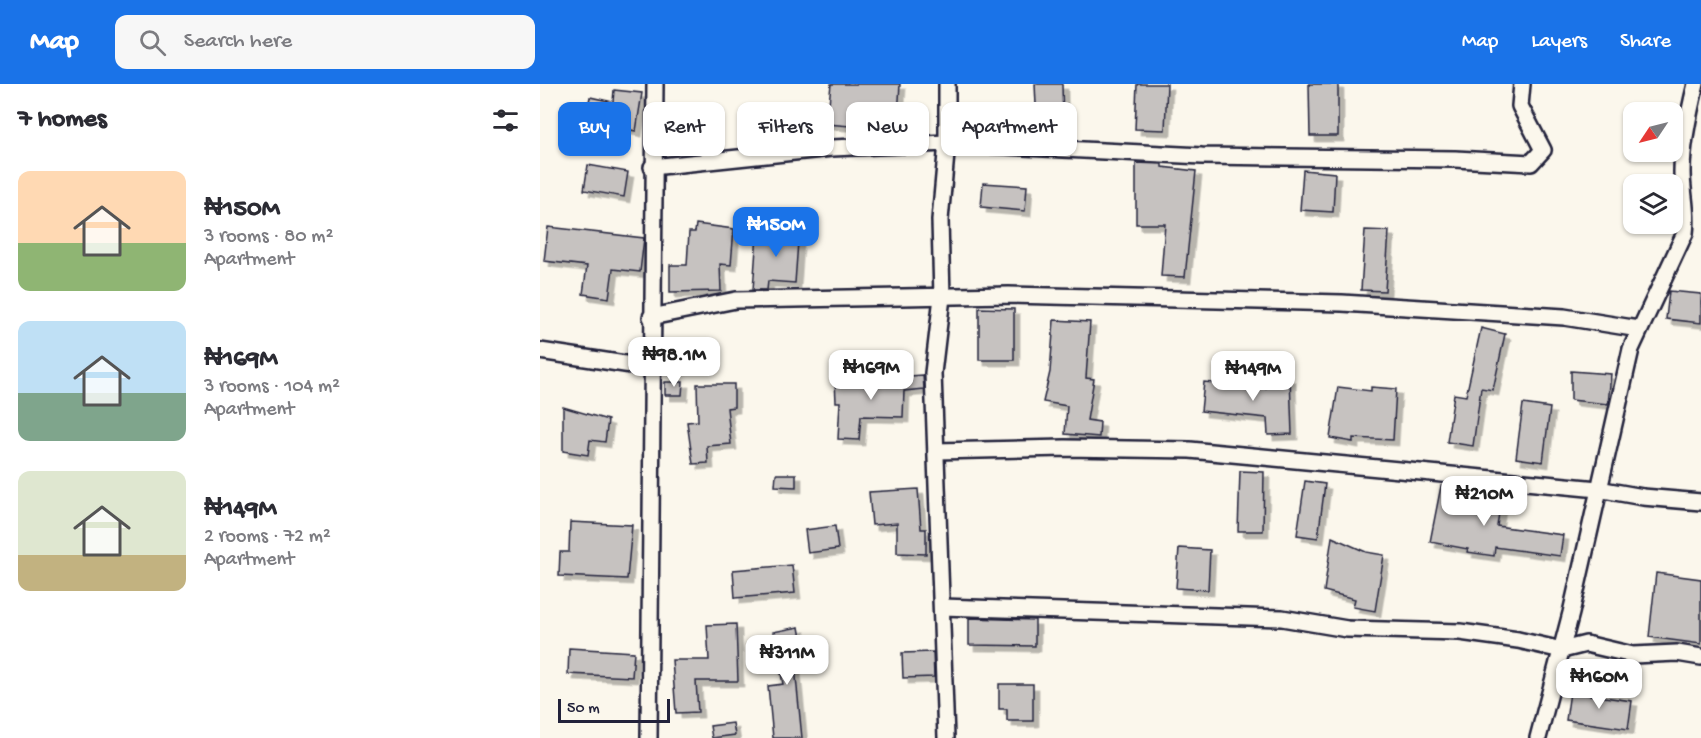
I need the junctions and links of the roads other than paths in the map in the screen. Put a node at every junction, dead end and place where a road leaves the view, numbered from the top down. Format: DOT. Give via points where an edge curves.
graph roads {
  1 [pos="655,84"];
  2 [pos="947,84"];
  3 [pos="1522,84"];
  4 [pos="1696,84"];
  5 [pos="947,102"];
  6 [pos="941,143"];
  7 [pos="1077,150"];
  8 [pos="946,156"];
  9 [pos="652,168"];
  10 [pos="942,297"];
  11 [pos="651,317"];
  12 [pos="1639,329"];
  13 [pos="540,351"];
  14 [pos="651,368"];
  15 [pos="936,451"];
  16 [pos="1598,489"];
  17 [pos="1701,502"];
  18 [pos="942,607"];
  19 [pos="1562,650"];
  20 [pos="1701,657"];
  21 [pos="649,738"];
  22 [pos="946,738"];
  23 [pos="1538,738"];
  1 -- 9 [label="street"];
  2 -- 5 [label="street"];
  3 -- 7 [label="street" via="1520,106 1543,150 1531,163"];
  4 -- 12 [label="street" via="1683,151 1685,233"];
  6 -- 9 [label="street" via="832,148"];
  8 -- 10 [label="street" via="939,220"];
  9 -- 11 [label="street"];
  10 -- 11 [label="street" via="736,300"];
  10 -- 12 [label="street" via="1009,295 1342,303 1564,317"];
  10 -- 15 [label="street" via="933,373"];
  11 -- 14 [label="street"];
  12 -- 16 [label="street"];
  13 -- 14 [label="street"];
  14 -- 21 [label="street"];
  15 -- 16 [label="street" via="1190,450"];
  15 -- 18 [label="street"];
  16 -- 17 [label="street"];
  16 -- 19 [label="street"];
  18 -- 19 [label="street" via="1282,618 1347,629 1460,632"];
  18 -- 22 [label="street"];
  19 -- 20 [label="street" via="1586,644 1633,655 1677,653"];
  19 -- 23 [label="street"];
}
